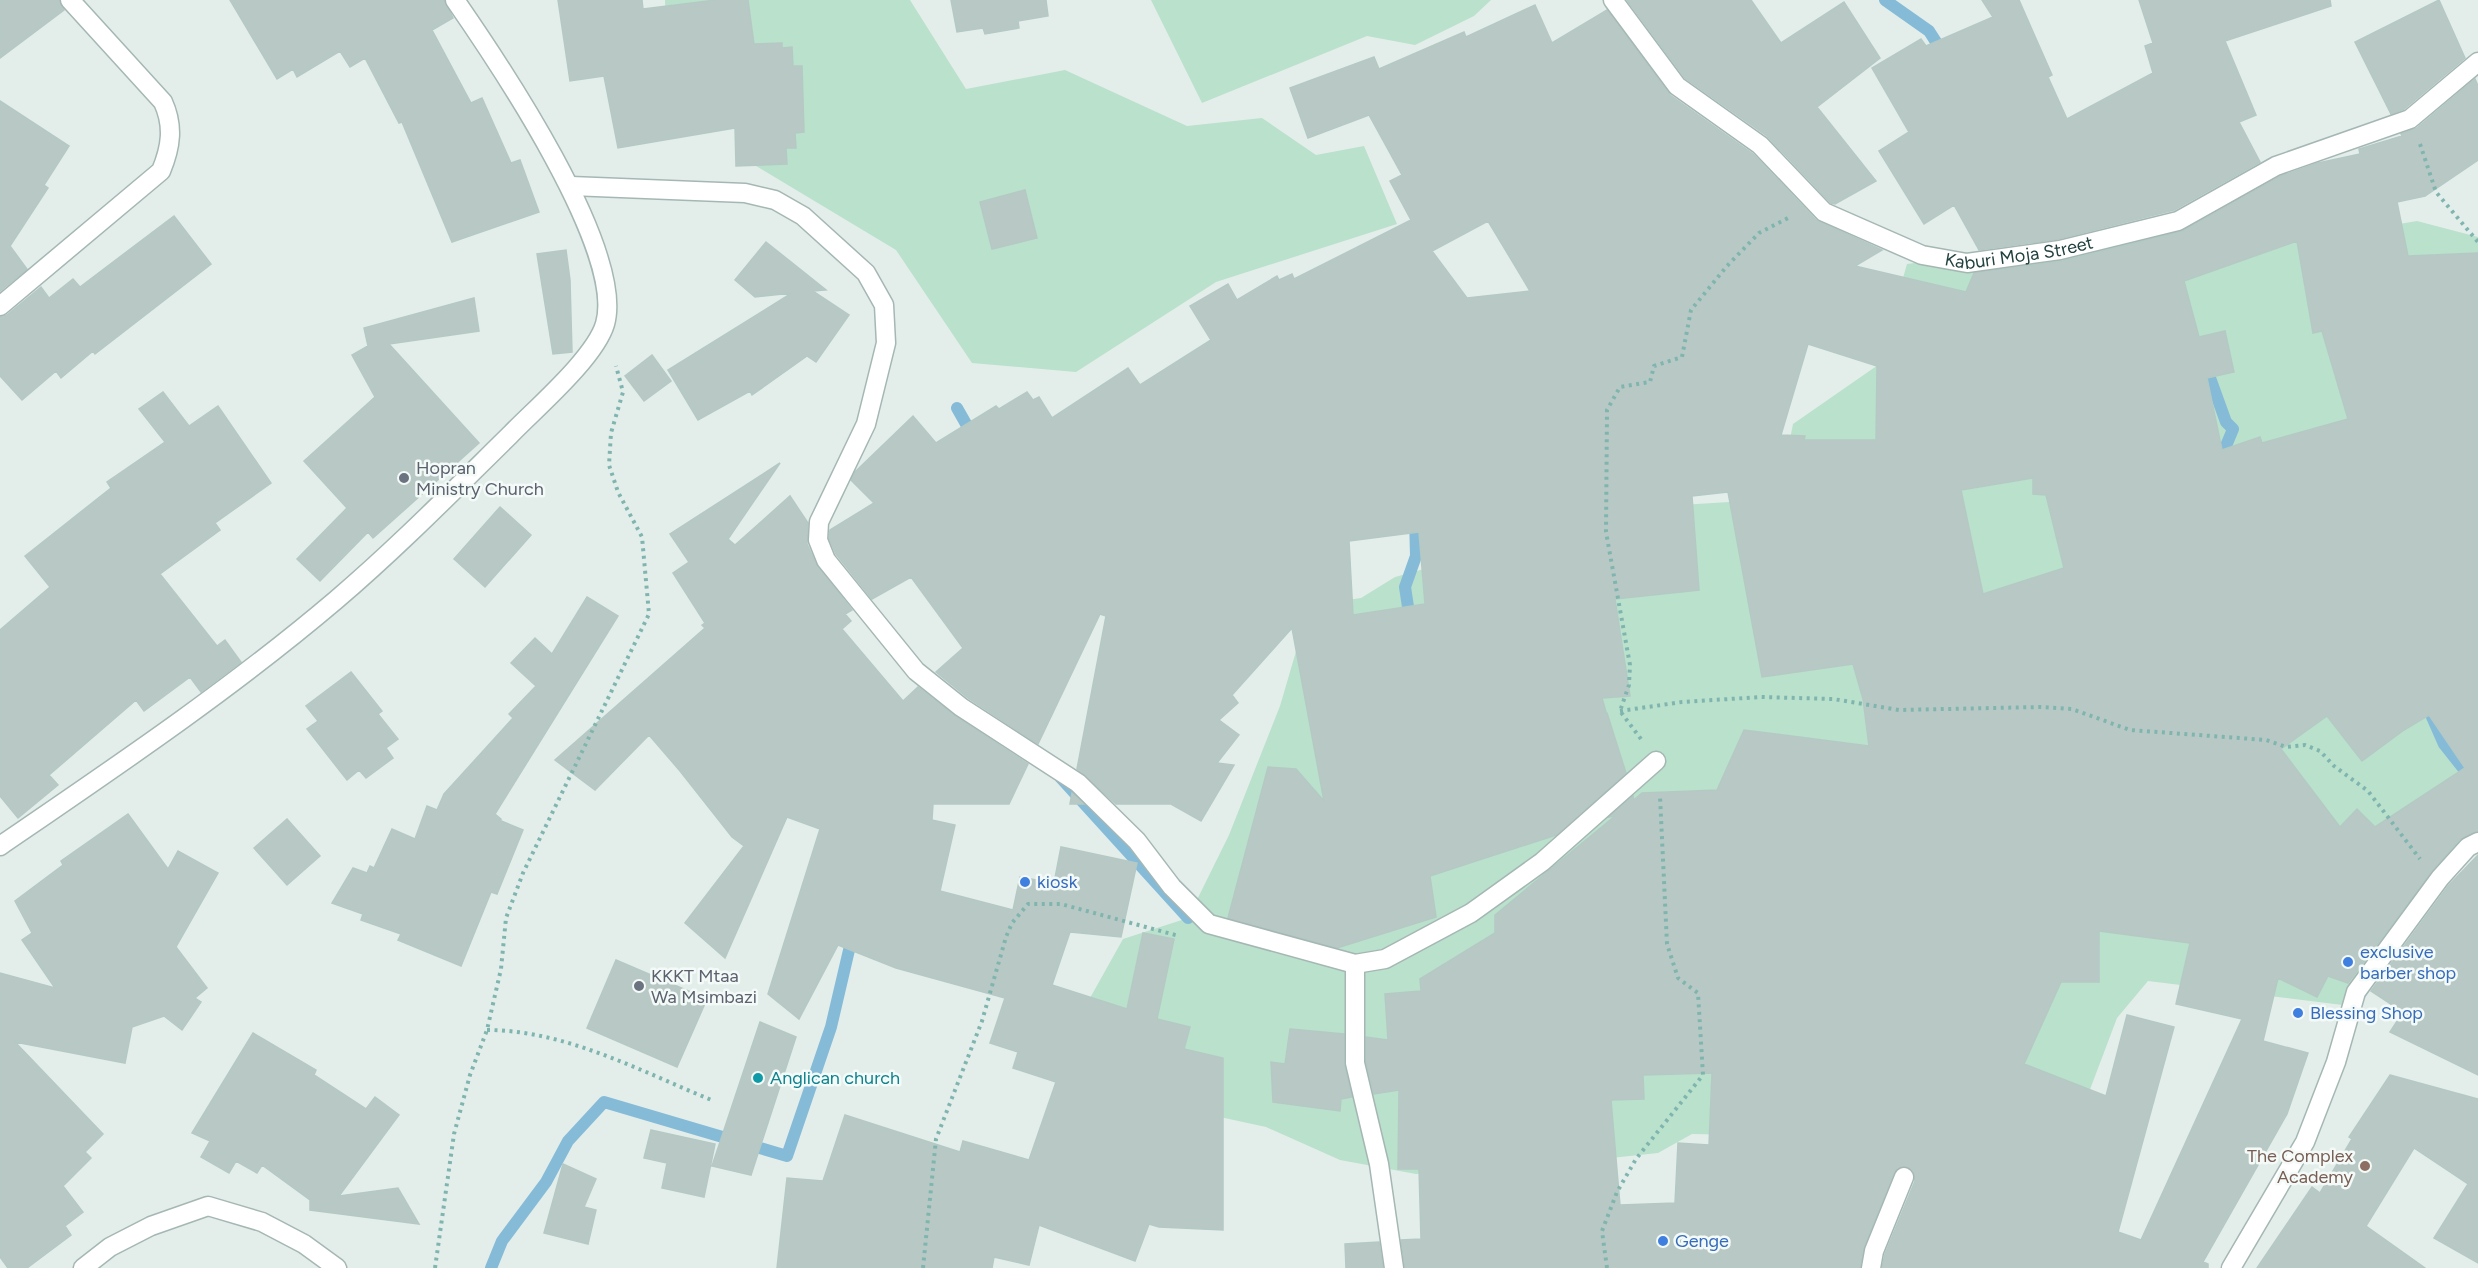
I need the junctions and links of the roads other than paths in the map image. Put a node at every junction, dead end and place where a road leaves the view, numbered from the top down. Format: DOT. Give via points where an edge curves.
graph roads {
  1 [pos="70,0"];
  2 [pos="455,0"];
  3 [pos="1613,0"];
  4 [pos="2478,62"];
  5 [pos="571,186"];
  6 [pos="0,306"];
  7 [pos="1656,761"];
  8 [pos="2478,842"];
  9 [pos="0,846"];
  10 [pos="1356,964"];
  11 [pos="1904,1177"];
  12 [pos="83,1268"];
  13 [pos="337,1268"];
  14 [pos="1394,1268"];
  15 [pos="1871,1268"];
  16 [pos="2231,1268"];
  1 -- 6 [label="street" via="163,102 171,132 168,153 161,171"];
  2 -- 5 [label="street"];
  3 -- 4 [label="street, Kaburi Moja Street" via="1677,86 1760,145 1824,212 1922,255 1967,263 2029,255 2178,221 2276,166 2410,119"];
  5 -- 9 [label="street" via="599,261 606,300 605,324 590,352 410,533 335,601 191,714"];
  5 -- 10 [label="street" via="745,193 775,200 803,216 866,273 884,305 886,343 866,424 819,522 818,540 826,560 916,671 961,707 1078,783 1137,841 1172,887 1209,924"];
  7 -- 10 [label="street" via="1542,862 1471,913 1385,959"];
  8 -- 16 [label="street" via="2468,847 2440,878 2356,992 2336,1062 2305,1142"];
  10 -- 14 [label="street" via="1356,1063 1379,1164"];
  11 -- 15 [label="street"];
  12 -- 13 [label="street" via="110,1247 151,1226 208,1206 262,1222 304,1244"];
}
